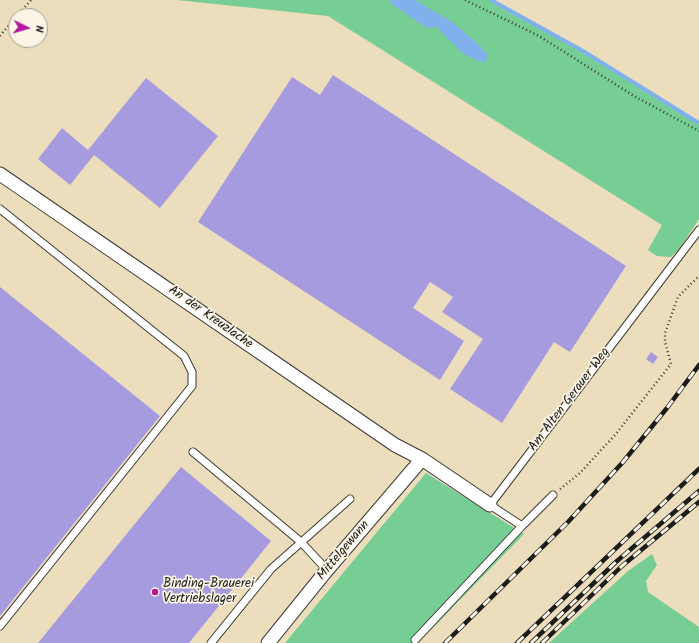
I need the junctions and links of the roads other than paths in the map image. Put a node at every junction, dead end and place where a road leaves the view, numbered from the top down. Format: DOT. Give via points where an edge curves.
graph roads {
  1 [pos="0,174"];
  2 [pos="0,208"];
  3 [pos="699,230"];
  4 [pos="193,452"];
  5 [pos="422,459"];
  6 [pos="553,495"];
  7 [pos="350,499"];
  8 [pos="490,505"];
  9 [pos="522,526"];
  10 [pos="301,542"];
  11 [pos="327,570"];
  12 [pos="0,626"];
  13 [pos="415,640"];
  14 [pos="211,643"];
  15 [pos="268,643"];
  1 -- 5 [label="street, An der Kreuzlache" via="395,446"];
  2 -- 12 [label="lane" via="184,356 192,372 192,386"];
  3 -- 8 [label="lane, Am Alten Gerauer Weg"];
  4 -- 10 [label="lane"];
  5 -- 8 [label="street"];
  5 -- 11 [label="street, Mittelgewann"];
  6 -- 9 [label="lane"];
  7 -- 10 [label="lane"];
  8 -- 9 [label="lane"];
  9 -- 13 [label="lane"];
  10 -- 11 [label="lane"];
  10 -- 14 [label="lane" via="271,569"];
  11 -- 15 [label="street, Mittelgewann"];
}
